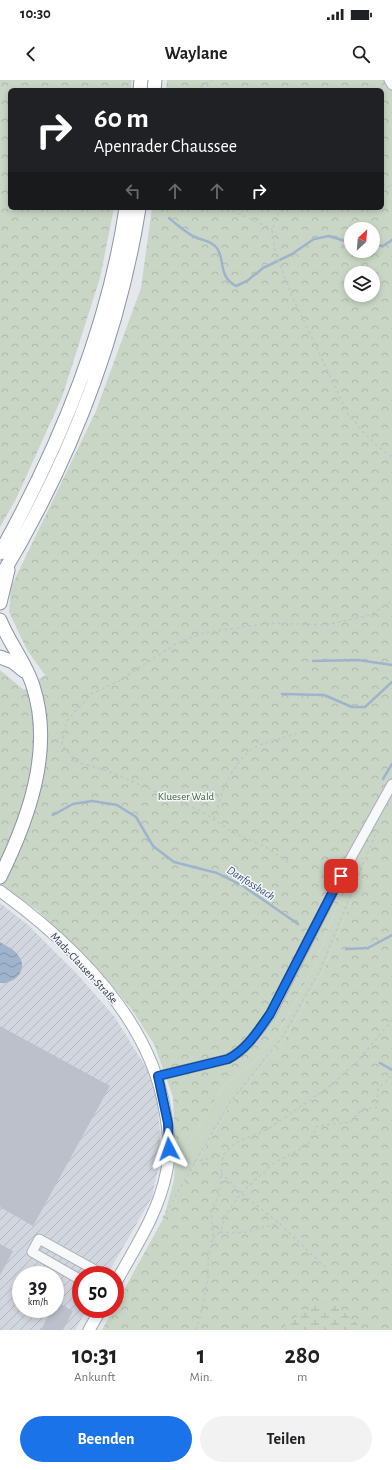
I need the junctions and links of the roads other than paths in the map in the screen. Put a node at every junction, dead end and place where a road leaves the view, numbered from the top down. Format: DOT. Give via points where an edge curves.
graph roads {
  1 [pos="389,80"];
  2 [pos="392,85"];
  3 [pos="126,210"];
  4 [pos="139,210"];
  5 [pos="5,558"];
  6 [pos="0,578"];
  7 [pos="0,603"];
  8 [pos="0,620"];
  9 [pos="0,657"];
  10 [pos="28,673"];
  11 [pos="392,784"];
  12 [pos="0,877"];
  13 [pos="0,891"];
  14 [pos="158,1076"];
  15 [pos="88,1266"];
  16 [pos="124,1266"];
  17 [pos="72,1275"];
  18 [pos="96,1318"];
  19 [pos="90,1330"];
  1 -- 2 [label="street"];
  3 -- 5 [label="highway" via="110,286 75,396"];
  4 -- 5 [label="highway" via="122,289 106,346 86,401 52,482"];
  5 -- 6 [label="highway"];
  5 -- 7 [label="highway"];
  8 -- 10 [label="highway"];
  9 -- 10 [label="highway" via="13,662"];
  10 -- 12 [label="highway" via="37,700 40,730 38,762 25,820"];
  11 -- 14 [label="street" via="270,1014 256,1035 238,1054 228,1059"];
  13 -- 14 [label="main road, Mads-Clausen-Straße" via="43,925 96,977 121,1007 140,1036"];
  14 -- 16 [label="main road, Mads-Clausen-Straße" via="168,1123 169,1149 166,1174 148,1224"];
  15 -- 17 [label="street" via="39,1239 32,1252"];
  18 -- 19 [label="main road"];
}
